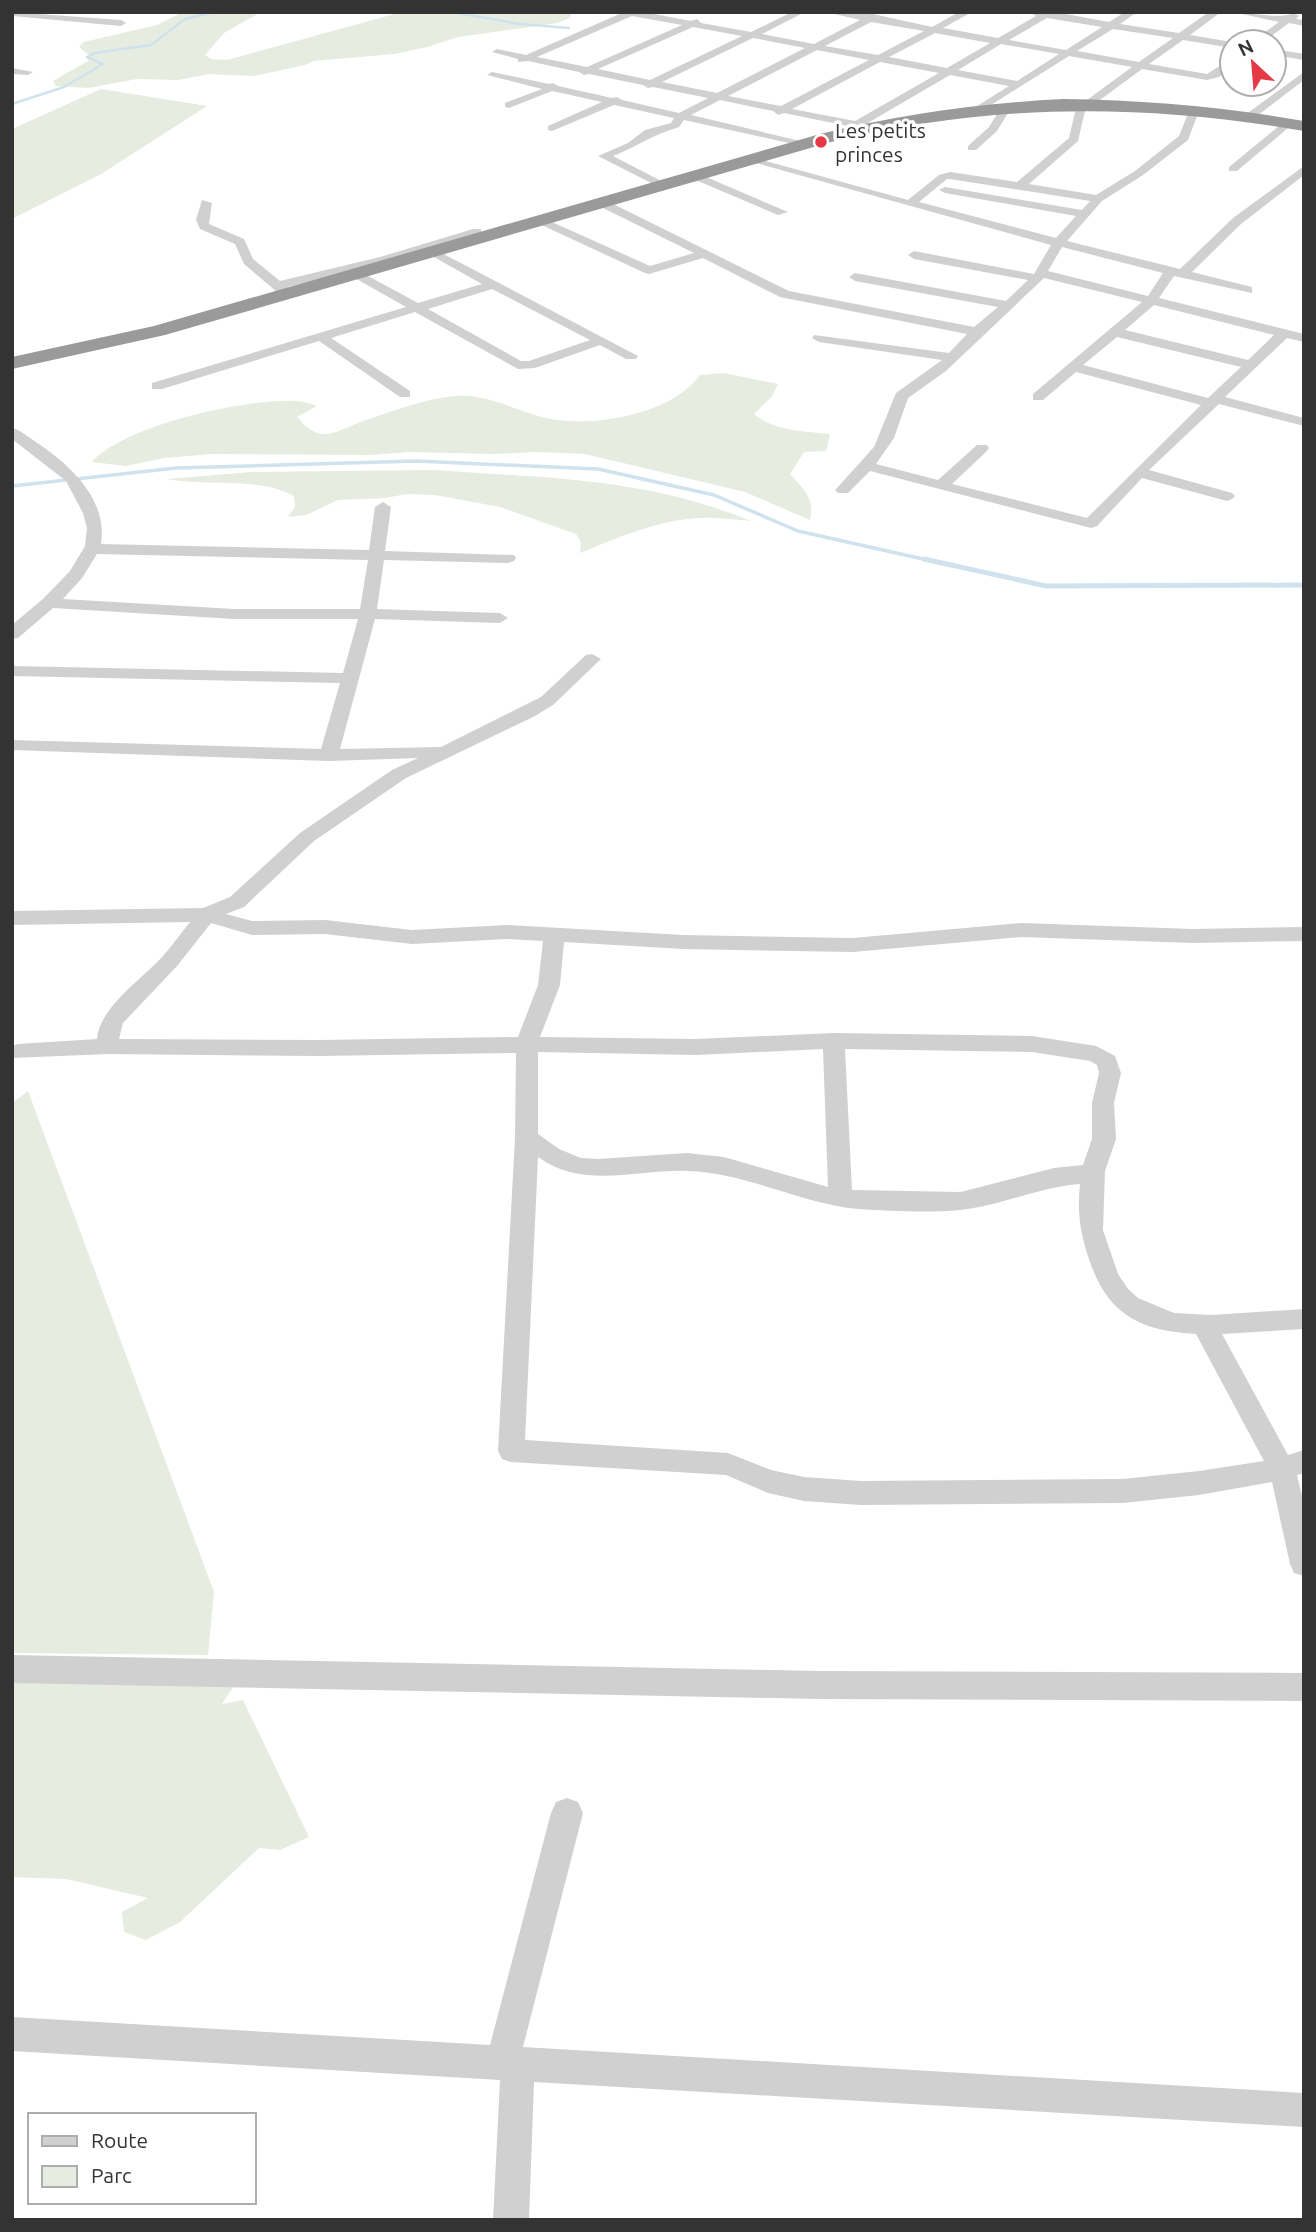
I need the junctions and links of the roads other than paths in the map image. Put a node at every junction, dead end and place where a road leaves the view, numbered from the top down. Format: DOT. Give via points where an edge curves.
graph roads {
  1 [pos="800,12"];
  2 [pos="831,12"];
  3 [pos="882,12"];
  4 [pos="967,12"];
  5 [pos="1031,12"];
  6 [pos="1132,12"];
  7 [pos="1216,12"];
  8 [pos="1238,12"];
  9 [pos="1300,12"];
  10 [pos="12,13"];
  11 [pos="632,13"];
  12 [pos="1048,13"];
  13 [pos="706,18"];
  14 [pos="869,19"];
  15 [pos="1288,20"];
  16 [pos="121,23"];
  17 [pos="1304,23"];
  18 [pos="693,24"];
  19 [pos="1112,26"];
  20 [pos="1276,28"];
  21 [pos="933,30"];
  22 [pos="754,34"];
  23 [pos="1181,37"];
  24 [pos="1001,42"];
  25 [pos="1218,43"];
  26 [pos="819,46"];
  27 [pos="497,52"];
  28 [pos="1068,54"];
  29 [pos="526,58"];
  30 [pos="880,58"];
  31 [pos="1140,66"];
  32 [pos="12,71"];
  33 [pos="587,71"];
  34 [pos="946,71"];
  35 [pos="28,72"];
  36 [pos="1218,73"];
  37 [pos="1304,75"];
  38 [pos="650,84"];
  39 [pos="1018,84"];
  40 [pos="1292,86"];
  41 [pos="551,87"];
  42 [pos="1304,88"];
  43 [pos="639,89"];
  44 [pos="627,95"];
  45 [pos="716,97"];
  46 [pos="616,101"];
  47 [pos="509,105"];
  48 [pos="1084,106"];
  49 [pos="1006,108"];
  50 [pos="781,110"];
  51 [pos="879,110"];
  52 [pos="978,110"];
  53 [pos="1194,111"];
  54 [pos="681,116"];
  55 [pos="769,116"];
  56 [pos="1250,117"];
  57 [pos="909,119"];
  58 [pos="757,122"];
  59 [pos="1296,125"];
  60 [pos="861,126"];
  61 [pos="552,128"];
  62 [pos="746,129"];
  63 [pos="728,138"];
  64 [pos="807,144"];
  65 [pos="972,148"];
  66 [pos="751,160"];
  67 [pos="1233,169"];
  68 [pos="1304,169"];
  69 [pos="695,176"];
  70 [pos="663,186"];
  71 [pos="1020,186"];
  72 [pos="932,188"];
  73 [pos="1098,199"];
  74 [pos="603,203"];
  75 [pos="206,204"];
  76 [pos="910,204"];
  77 [pos="782,212"];
  78 [pos="1084,214"];
  79 [pos="539,221"];
  80 [pos="477,232"];
  81 [pos="1058,244"];
  82 [pos="431,252"];
  83 [pos="704,254"];
  84 [pos="914,255"];
  85 [pos="1176,273"];
  86 [pos="357,274"];
  87 [pos="1039,275"];
  88 [pos="855,277"];
  89 [pos="492,285"];
  90 [pos="282,290"];
  91 [pos="1247,290"];
  92 [pos="1151,302"];
  93 [pos="1008,305"];
  94 [pos="413,307"];
  95 [pos="976,332"];
  96 [pos="1115,332"];
  97 [pos="1284,333"];
  98 [pos="320,336"];
  99 [pos="819,338"];
  100 [pos="1304,338"];
  101 [pos="600,341"];
  102 [pos="631,356"];
  103 [pos="951,357"];
  104 [pos="12,363"];
  105 [pos="1251,365"];
  106 [pos="1073,366"];
  107 [pos="157,386"];
  108 [pos="405,394"];
  109 [pos="1038,397"];
  110 [pos="1215,401"];
  111 [pos="1304,422"];
  112 [pos="12,432"];
  113 [pos="982,447"];
  114 [pos="867,466"];
  115 [pos="1139,472"];
  116 [pos="942,485"];
  117 [pos="843,490"];
  118 [pos="1227,496"];
  119 [pos="383,507"];
  120 [pos="92,549"];
  121 [pos="376,556"];
  122 [pos="508,558"];
  123 [pos="50,603"];
  124 [pos="368,614"];
  125 [pos="500,618"];
  126 [pos="12,634"];
  127 [pos="593,659"];
  128 [pos="12,671"];
  129 [pos="351,678"];
  130 [pos="12,745"];
  131 [pos="444,752"];
  132 [pos="329,755"];
  133 [pos="206,915"];
  134 [pos="12,918"];
  135 [pos="554,934"];
  136 [pos="1304,934"];
  137 [pos="834,1041"];
  138 [pos="108,1046"];
  139 [pos="527,1047"];
  140 [pos="18,1052"];
  141 [pos="527,1138"];
  142 [pos="1093,1171"];
  143 [pos="840,1198"];
  144 [pos="1304,1318"];
  145 [pos="1202,1324"];
  146 [pos="1293,1465"];
  147 [pos="1304,1564"];
  148 [pos="12,1669"];
  149 [pos="1304,1687"];
  150 [pos="566,1813"];
  151 [pos="13,2036"];
  152 [pos="510,2063"];
  153 [pos="1304,2110"];
  154 [pos="511,2220"];
  1 -- 22 [label="street"];
  2 -- 14 [label="street"];
  3 -- 14 [label="street"];
  4 -- 21 [label="street"];
  5 -- 12 [label="street"];
  6 -- 19 [label="street"];
  7 -- 23 [label="street"];
  8 -- 15 [label="street"];
  9 -- 15 [label="street"];
  10 -- 16 [label="street"];
  11 -- 18 [label="street"];
  11 -- 29 [label="street"];
  12 -- 19 [label="street"];
  12 -- 24 [label="street"];
  13 -- 18 [label="street"];
  14 -- 21 [label="street"];
  14 -- 26 [label="street"];
  15 -- 17 [label="street"];
  15 -- 20 [label="street"];
  18 -- 22 [label="street"];
  18 -- 33 [label="street"];
  19 -- 23 [label="street"];
  19 -- 28 [label="street"];
  21 -- 24 [label="street"];
  21 -- 30 [label="street"];
  22 -- 26 [label="street"];
  22 -- 38 [label="street"];
  23 -- 25 [label="street"];
  23 -- 31 [label="street"];
  24 -- 28 [label="street"];
  24 -- 34 [label="street"];
  26 -- 30 [label="street"];
  26 -- 45 [label="street"];
  27 -- 29 [label="street"];
  28 -- 31 [label="street"];
  28 -- 39 [label="street"];
  29 -- 33 [label="street"];
  29 -- 41 [label="street" via="492,75"];
  30 -- 34 [label="street"];
  30 -- 50 [label="street"];
  31 -- 36 [label="street" via="1207,77"];
  31 -- 48 [label="street"];
  32 -- 35 [label="street"];
  33 -- 38 [label="street"];
  33 -- 41 [label="street"];
  34 -- 39 [label="street"];
  34 -- 51 [label="street"];
  37 -- 40 [label="street"];
  38 -- 43 [label="street"];
  38 -- 45 [label="street"];
  39 -- 52 [label="street"];
  40 -- 42 [label="street"];
  40 -- 56 [label="street"];
  41 -- 46 [label="street"];
  41 -- 47 [label="street"];
  44 -- 46 [label="street"];
  45 -- 50 [label="street"];
  45 -- 54 [label="street"];
  46 -- 54 [label="street"];
  46 -- 61 [label="street"];
  48 -- 49 [label="highway"];
  48 -- 53 [label="highway"];
  48 -- 71 [label="street" via="1073,139"];
  49 -- 52 [label="highway"];
  49 -- 65 [label="street" via="993,129"];
  50 -- 55 [label="street"];
  50 -- 60 [label="street"];
  51 -- 57 [label="street"];
  51 -- 60 [label="street"];
  52 -- 57 [label="highway"];
  53 -- 56 [label="highway"];
  53 -- 73 [label="street" via="1184,138"];
  54 -- 62 [label="street"];
  54 -- 70 [label="street" via="675,125 649,132 638,142 604,156"];
  56 -- 59 [label="highway"];
  57 -- 60 [label="highway"];
  58 -- 62 [label="street"];
  59 -- 67 [label="street"];
  60 -- 64 [label="highway"];
  62 -- 63 [label="street"];
  62 -- 64 [label="street"];
  64 -- 66 [label="highway"];
  66 -- 69 [label="highway"];
  66 -- 76 [label="street"];
  68 -- 85 [label="street"];
  69 -- 70 [label="highway"];
  69 -- 77 [label="street"];
  70 -- 74 [label="highway"];
  71 -- 72 [label="street" via="947,176"];
  71 -- 73 [label="street"];
  72 -- 76 [label="street"];
  72 -- 78 [label="street"];
  73 -- 78 [label="street"];
  74 -- 79 [label="highway"];
  74 -- 83 [label="street"];
  75 -- 90 [label="street" via="201,220 204,226 240,242 248,261"];
  76 -- 81 [label="street"];
  78 -- 81 [label="street"];
  79 -- 82 [label="highway"];
  79 -- 83 [label="street" via="649,270"];
  80 -- 90 [label="street"];
  81 -- 85 [label="street"];
  81 -- 87 [label="street"];
  82 -- 86 [label="highway"];
  82 -- 89 [label="street"];
  83 -- 95 [label="street" via="785,294"];
  84 -- 87 [label="street"];
  85 -- 91 [label="street"];
  85 -- 92 [label="street"];
  86 -- 90 [label="highway"];
  86 -- 94 [label="street"];
  87 -- 92 [label="street"];
  87 -- 93 [label="street"];
  88 -- 93 [label="street"];
  89 -- 94 [label="street"];
  89 -- 101 [label="street"];
  90 -- 104 [label="highway" via="146,334"];
  92 -- 96 [label="street"];
  92 -- 97 [label="street"];
  93 -- 95 [label="street"];
  94 -- 98 [label="street"];
  94 -- 101 [label="street" via="518,365"];
  95 -- 103 [label="street"];
  96 -- 105 [label="street"];
  96 -- 106 [label="street"];
  97 -- 100 [label="street"];
  97 -- 105 [label="street"];
  98 -- 107 [label="street"];
  98 -- 108 [label="street"];
  99 -- 103 [label="street"];
  101 -- 102 [label="street"];
  103 -- 114 [label="street" via="901,396 885,445"];
  105 -- 110 [label="street"];
  106 -- 109 [label="street"];
  106 -- 110 [label="street"];
  110 -- 111 [label="street"];
  110 -- 115 [label="street"];
  112 -- 120 [label="street" via="74,480 93,517"];
  113 -- 116 [label="street"];
  114 -- 116 [label="street"];
  114 -- 117 [label="street"];
  115 -- 116 [label="street" via="1091,523"];
  115 -- 118 [label="street"];
  119 -- 121 [label="street"];
  120 -- 121 [label="street"];
  120 -- 123 [label="street"];
  121 -- 122 [label="street"];
  121 -- 124 [label="street"];
  123 -- 124 [label="street" via="234,614"];
  123 -- 126 [label="street"];
  124 -- 125 [label="street"];
  124 -- 129 [label="street"];
  127 -- 131 [label="street" via="547,701"];
  128 -- 129 [label="street"];
  129 -- 132 [label="street"];
  130 -- 132 [label="street"];
  131 -- 132 [label="street"];
  131 -- 133 [label="street" via="399,774 307,837 237,902"];
  133 -- 134 [label="street"];
  133 -- 135 [label="street" via="252,928 325,927 411,937"];
  133 -- 138 [label="street" via="170,961 114,1019"];
  135 -- 136 [label="street" via="853,945 1021,930 1193,936"];
  135 -- 139 [label="street" via="549,985"];
  137 -- 139 [label="street"];
  137 -- 142 [label="street" via="1032,1044 1096,1054 1107,1061 1110,1073 1103,1103 1104,1139"];
  137 -- 143 [label="street"];
  138 -- 139 [label="street"];
  138 -- 140 [label="street"];
  139 -- 141 [label="street"];
  141 -- 143 [label="street" via="551,1155 579,1166 687,1162 724,1166"];
  141 -- 146 [label="street" via="511,1451 728,1464 768,1481 804,1489 861,1493 1122,1490 1199,1483"];
  142 -- 143 [label="street" via="961,1201"];
  142 -- 145 [label="street" via="1091,1230 1107,1277 1119,1296 1153,1317"];
  144 -- 145 [label="street"];
  145 -- 146 [label="street"];
  146 -- 147 [label="street"];
  148 -- 149 [label="street" via="639,1684"];
  150 -- 152 [label="street"];
  151 -- 152 [label="street"];
  152 -- 153 [label="street"];
  152 -- 154 [label="street"];
}
